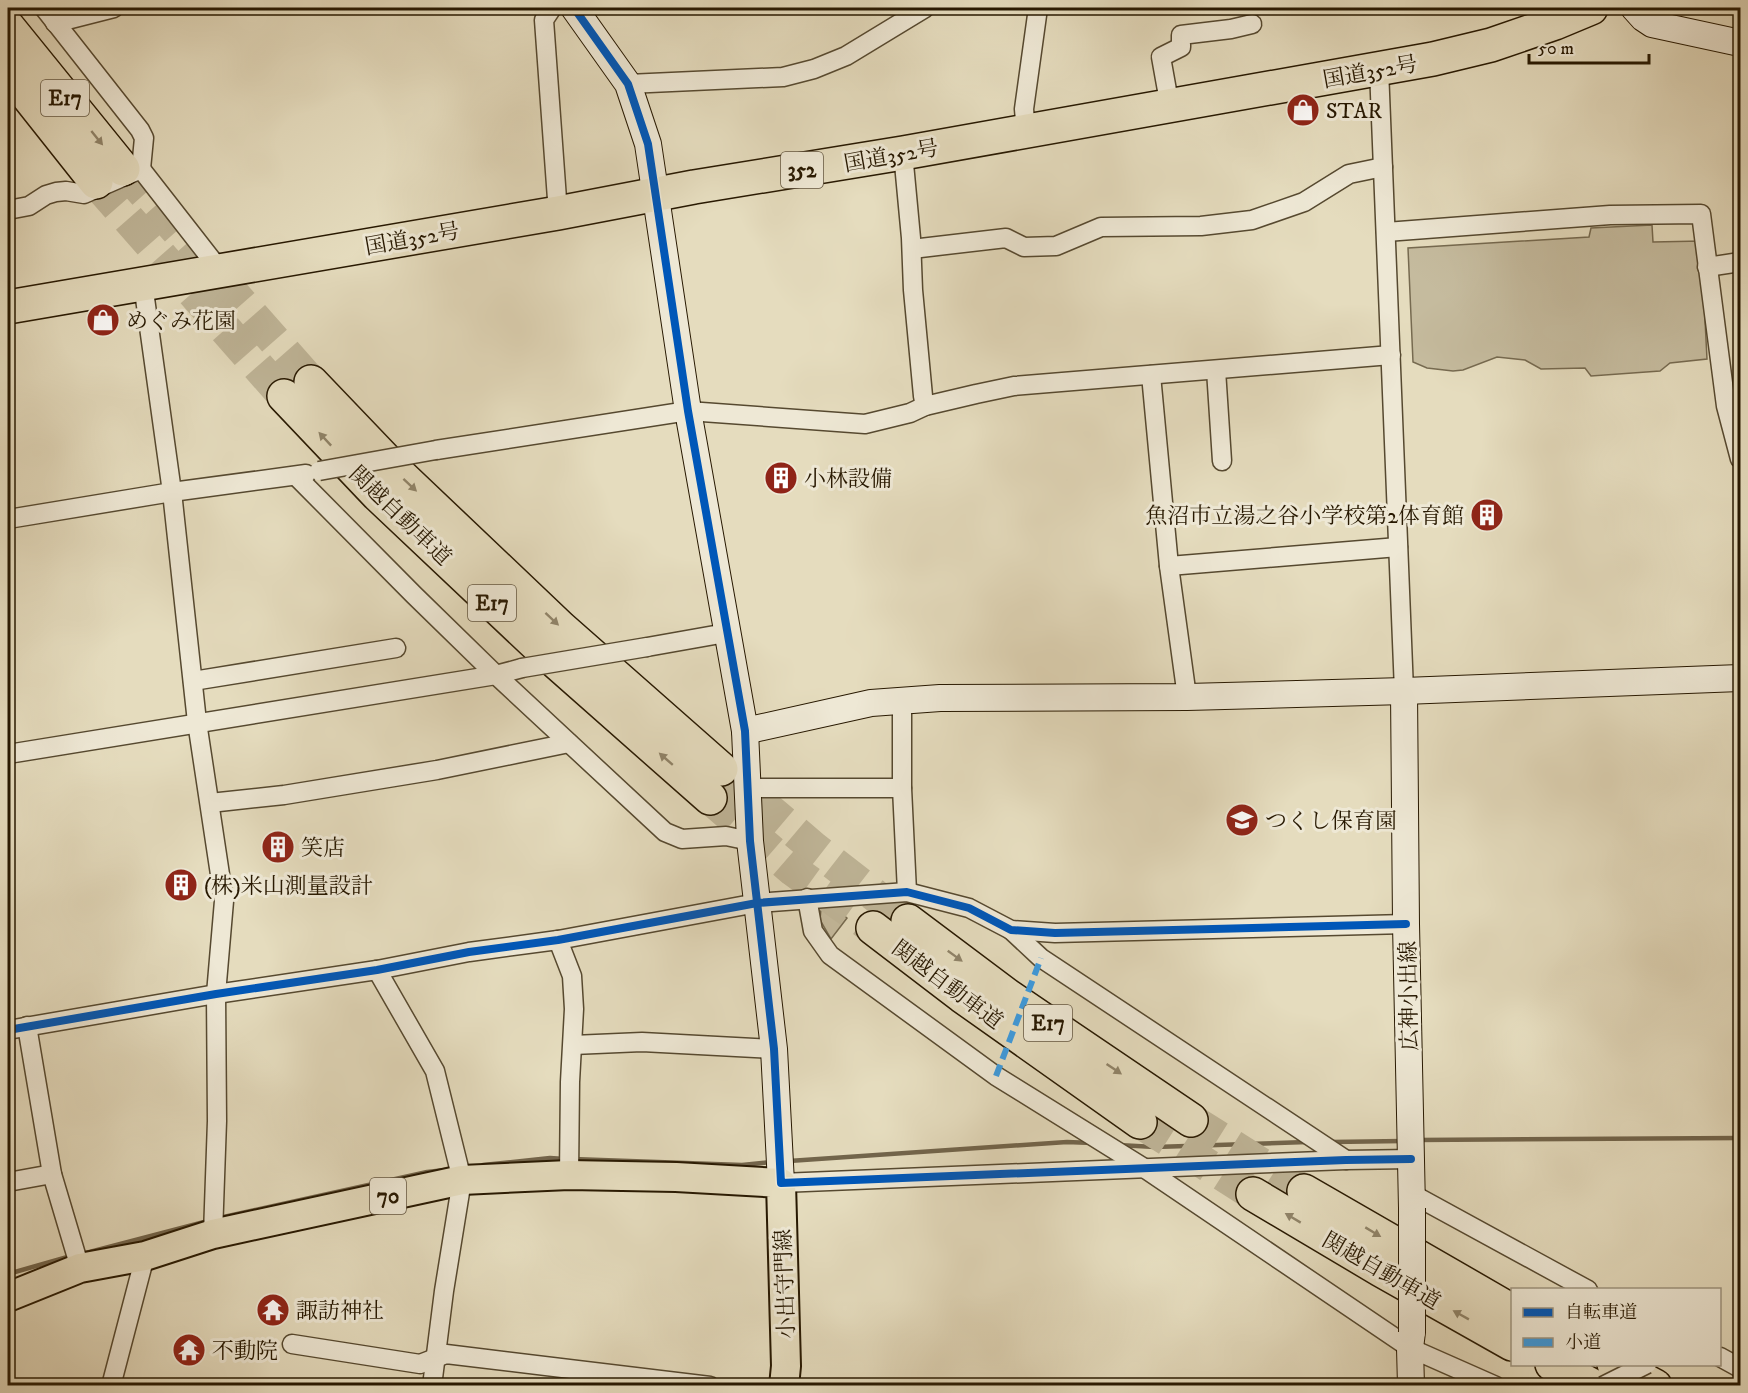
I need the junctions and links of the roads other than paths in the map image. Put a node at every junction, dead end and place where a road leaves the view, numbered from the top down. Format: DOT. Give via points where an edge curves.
graph roads {
  1 [pos="44,8"];
  2 [pos="114,8"];
  3 [pos="552,8"];
  4 [pos="574,8"];
  5 [pos="925,8"];
  6 [pos="1038,8"];
  7 [pos="1591,8"];
  8 [pos="1634,8"];
  9 [pos="55,23"];
  10 [pos="1252,24"];
  11 [pos="8,27"];
  12 [pos="1740,43"];
  13 [pos="1378,69"];
  14 [pos="8,71"];
  15 [pos="628,84"];
  16 [pos="1168,96"];
  17 [pos="1027,132"];
  18 [pos="903,153"];
  19 [pos="1383,167"];
  20 [pos="120,174"];
  21 [pos="655,195"];
  22 [pos="8,210"];
  23 [pos="558,213"];
  24 [pos="1386,232"];
  25 [pos="912,249"];
  26 [pos="1740,262"];
  27 [pos="1707,267"];
  28 [pos="218,271"];
  29 [pos="143,284"];
  30 [pos="8,307"];
  31 [pos="1391,355"];
  32 [pos="1216,370"];
  33 [pos="1151,375"];
  34 [pos="298,389"];
  35 [pos="1733,403"];
  36 [pos="925,406"];
  37 [pos="688,411"];
  38 [pos="1740,459"];
  39 [pos="1222,461"];
  40 [pos="296,476"];
  41 [pos="172,492"];
  42 [pos="8,519"];
  43 [pos="1398,547"];
  44 [pos="1169,566"];
  45 [pos="726,633"];
  46 [pos="396,648"];
  47 [pos="496,675"];
  48 [pos="1740,678"];
  49 [pos="193,681"];
  50 [pos="1404,691"];
  51 [pos="1187,697"];
  52 [pos="902,700"];
  53 [pos="197,722"];
  54 [pos="745,731"];
  55 [pos="569,743"];
  56 [pos="8,754"];
  57 [pos="715,784"];
  58 [pos="747,788"];
  59 [pos="902,789"];
  60 [pos="210,803"];
  61 [pos="750,841"];
  62 [pos="807,898"];
  63 [pos="757,903"];
  64 [pos="907,907"];
  65 [pos="1406,924"];
  66 [pos="873,928"];
  67 [pos="1011,930"];
  68 [pos="558,940"];
  69 [pos="377,969"];
  70 [pos="216,994"];
  71 [pos="13,1025"];
  72 [pos="573,1045"];
  73 [pos="774,1049"];
  74 [pos="1191,1120"];
  75 [pos="1140,1122"];
  76 [pos="1411,1159"];
  77 [pos="1346,1160"];
  78 [pos="1144,1168"];
  79 [pos="52,1174"];
  80 [pos="569,1174"];
  81 [pos="462,1180"];
  82 [pos="8,1182"];
  83 [pos="781,1183"];
  84 [pos="1305,1191"];
  85 [pos="1253,1194"];
  86 [pos="1412,1201"];
  87 [pos="213,1234"];
  88 [pos="144,1256"];
  89 [pos="80,1268"];
  90 [pos="1584,1288"];
  91 [pos="8,1297"];
  92 [pos="1511,1310"];
  93 [pos="1411,1340"];
  94 [pos="1511,1343"];
  95 [pos="292,1344"];
  96 [pos="1721,1358"];
  97 [pos="435,1359"];
  98 [pos="1554,1366"];
  99 [pos="1616,1366"];
  100 [pos="1645,1366"];
  101 [pos="1740,1368"];
  102 [pos="111,1386"];
  103 [pos="432,1386"];
  104 [pos="710,1386"];
  105 [pos="784,1386"];
  106 [pos="1411,1386"];
  107 [pos="1496,1386"];
  108 [pos="1593,1386"];
  109 [pos="1604,1386"];
  110 [pos="1655,1386"];
  1 -- 9 [label="street"];
  2 -- 9 [label="street"];
  3 -- 23 [label="street" via="544,20"];
  4 -- 15 [label="street"];
  5 -- 15 [label="street" via="846,56 783,77"];
  6 -- 17 [label="street" via="1024,109"];
  7 -- 13 [label="highway, 国道352号 / 352" via="1491,45"];
  8 -- 12 [label="street" via="1652,24"];
  9 -- 20 [label="street" via="144,138"];
  10 -- 16 [label="street" via="1182,35 1181,47 1161,57"];
  11 -- 20 [label="highway, E17, one-way"];
  13 -- 17 [label="highway, 国道352号 / 352"];
  13 -- 19 [label="street"];
  14 -- 20 [label="highway, E17"];
  15 -- 21 [label="street" via="648,144"];
  17 -- 18 [label="highway, 国道352号 / 352"];
  18 -- 21 [label="highway, 国道352号 / 352"];
  18 -- 25 [label="street"];
  19 -- 24 [label="street"];
  19 -- 25 [label="street" via="1349,174 1304,202 1252,220 1201,226 1101,227 1056,246 1024,247 1006,238"];
  20 -- 22 [label="street" via="84,194 56,192 29,206"];
  20 -- 28 [label="street" via="212,260"];
  21 -- 23 [label="highway, 国道352号 / 352"];
  21 -- 37 [label="street"];
  23 -- 28 [label="highway, 国道352号 / 352"];
  24 -- 27 [label="street" via="1610,215 1701,214"];
  24 -- 31 [label="street"];
  25 -- 36 [label="street"];
  26 -- 27 [label="street"];
  27 -- 35 [label="street"];
  28 -- 29 [label="highway, 国道352号 / 352"];
  29 -- 30 [label="highway, 国道352号 / 352"];
  29 -- 41 [label="street"];
  31 -- 32 [label="street"];
  31 -- 43 [label="street"];
  32 -- 33 [label="street"];
  32 -- 39 [label="street"];
  33 -- 36 [label="street" via="1014,386"];
  33 -- 44 [label="street"];
  34 -- 57 [label="highway, 関越自動車道 / E17" via="378,495 522,631"];
  35 -- 38 [label="street"];
  36 -- 37 [label="street" via="865,424"];
  37 -- 40 [label="street, bridge"];
  37 -- 45 [label="street"];
  40 -- 41 [label="street"];
  40 -- 47 [label="street"];
  41 -- 42 [label="street"];
  41 -- 49 [label="street"];
  43 -- 44 [label="street"];
  43 -- 50 [label="street"];
  44 -- 51 [label="street"];
  45 -- 47 [label="street, bridge"];
  45 -- 54 [label="street"];
  46 -- 49 [label="street"];
  47 -- 53 [label="street"];
  47 -- 55 [label="street"];
  48 -- 50 [label="street"];
  49 -- 53 [label="street"];
  50 -- 51 [label="street"];
  50 -- 65 [label="street, 広神小出線"];
  51 -- 52 [label="street"];
  52 -- 54 [label="street" via="871,703"];
  52 -- 59 [label="street"];
  53 -- 56 [label="street"];
  53 -- 60 [label="street"];
  54 -- 58 [label="street"];
  55 -- 60 [label="street" via="437,770"];
  55 -- 61 [label="street" via="665,832 682,839 726,836"];
  58 -- 59 [label="street"];
  58 -- 61 [label="street"];
  59 -- 64 [label="street"];
  60 -- 70 [label="street" via="224,901"];
  61 -- 63 [label="street"];
  62 -- 63 [label="street"];
  62 -- 64 [label="street"];
  62 -- 78 [label="street" via="813,931 830,955 996,1076"];
  63 -- 68 [label="street"];
  63 -- 73 [label="street"];
  64 -- 67 [label="street" via="969,908"];
  64 -- 74 [label="highway, 関越自動車道 / E17, one-way" via="1008,996"];
  65 -- 67 [label="street" via="1055,933"];
  65 -- 76 [label="street, 広神小出線"];
  66 -- 75 [label="highway, 関越自動車道 / E17"];
  67 -- 77 [label="street" via="1041,958"];
  68 -- 69 [label="street" via="469,951"];
  68 -- 72 [label="street" via="572,976"];
  69 -- 70 [label="street"];
  69 -- 81 [label="street" via="435,1071"];
  70 -- 71 [label="street"];
  70 -- 87 [label="street" via="218,1121"];
  71 -- 79 [label="street"];
  72 -- 73 [label="street" via="642,1042"];
  72 -- 80 [label="street"];
  73 -- 83 [label="street"];
  76 -- 77 [label="street"];
  76 -- 86 [label="street, 広神小出線"];
  77 -- 78 [label="street"];
  78 -- 83 [label="street"];
  78 -- 93 [label="street"];
  79 -- 82 [label="street"];
  79 -- 89 [label="street"];
  80 -- 81 [label="main road, 70"];
  80 -- 83 [label="main road, 70"];
  81 -- 87 [label="main road, 70"];
  81 -- 97 [label="street"];
  83 -- 105 [label="main road, 小出守門線"];
  84 -- 92 [label="highway, 関越自動車道, one-way"];
  94 -- 85 [label="highway, 関越自動車道, one-way"];
  86 -- 90 [label="street"];
  86 -- 93 [label="street, 広神小出線, bridge"];
  87 -- 88 [label="main road, 70"];
  88 -- 89 [label="main road, 70"];
  88 -- 102 [label="street"];
  89 -- 91 [label="main road, 70"];
  93 -- 106 [label="street, 広神小出線"];
  93 -- 107 [label="street"];
  95 -- 97 [label="street" via="420,1364"];
  96 -- 101 [label="street"];
  97 -- 103 [label="street"];
  97 -- 104 [label="street" via="446,1354"];
  98 -- 108 [label="highway"];
  99 -- 110 [label="highway"];
  100 -- 109 [label="street, bridge"];
}
